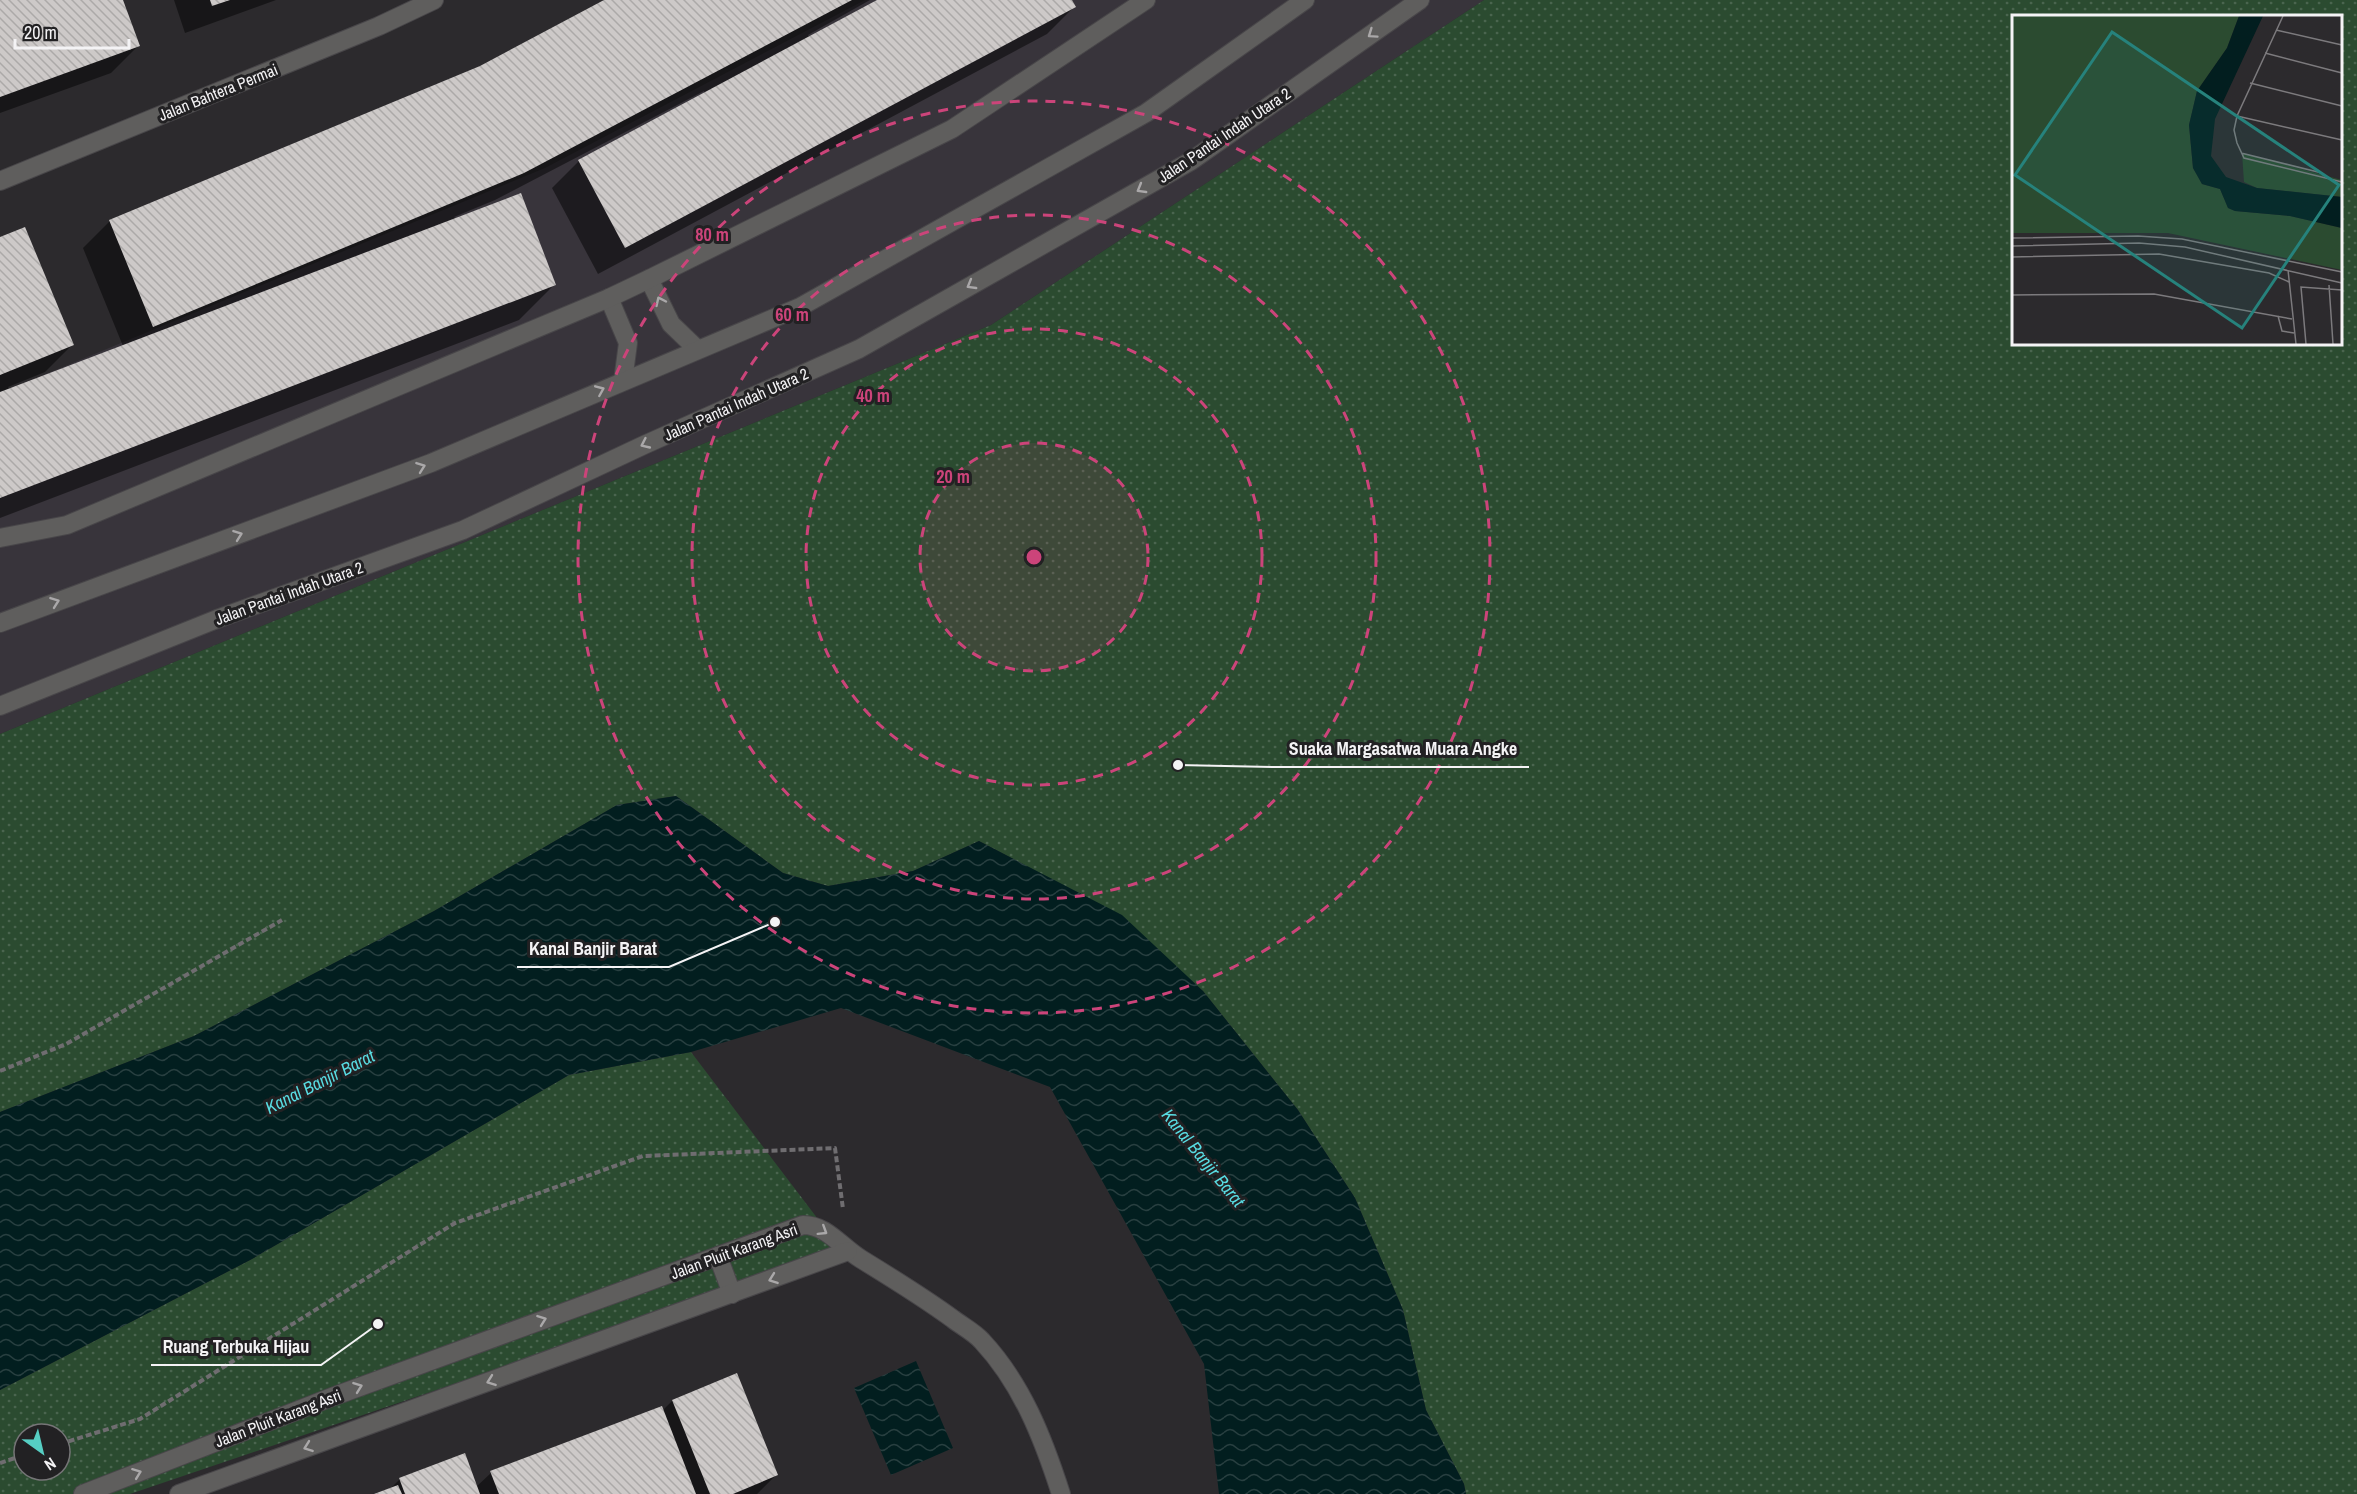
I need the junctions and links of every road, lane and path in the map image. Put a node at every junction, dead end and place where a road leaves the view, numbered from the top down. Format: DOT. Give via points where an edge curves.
graph roads {
  1 [pos="434,0"];
  2 [pos="1146,0"];
  3 [pos="1305,0"];
  4 [pos="1420,0"];
  5 [pos="0,181"];
  6 [pos="649,279"];
  7 [pos="609,298"];
  8 [pos="698,349"];
  9 [pos="623,381"];
  10 [pos="0,538"];
  11 [pos="0,623"];
  12 [pos="0,706"];
  13 [pos="282,920"];
  14 [pos="0,1071"];
  15 [pos="848,1251"];
  16 [pos="718,1256"];
  17 [pos="732,1294"];
  18 [pos="72,1440"];
  19 [pos="83,1494"];
  20 [pos="179,1494"];
  21 [pos="1061,1494"];
  1 -- 5 [label="street, Jalan Bahtera Permai"];
  2 -- 6 [label="street" via="952,129"];
  3 -- 8 [label="street" via="1146,113 800,307"];
  4 -- 12 [label="street, Jalan Pantai Indah Utara 2, one-way" via="1191,161 859,349 463,530 217,619"];
  6 -- 7 [label="street"];
  8 -- 6 [label="street, one-way" via="671,324"];
  7 -- 9 [label="street" via="628,343"];
  7 -- 10 [label="street" via="67,525"];
  8 -- 9 [label="street"];
  11 -- 9 [label="street, one-way" via="432,463"];
  13 -- 14 [label="path" via="66,1044"];
  16 -- 15 [label="street, Jalan Pluit Karang Asri, one-way" via="803,1225 815,1225 826,1231"];
  15 -- 17 [label="street, one-way"];
  15 -- 18 [label="path" via="835,1148 643,1156 454,1223 140,1419"];
  15 -- 21 [label="street, Jalan Pluit Karang Asri" via="926,1299 980,1339 1011,1377 1027,1406 1048,1452"];
  16 -- 17 [label="street"];
  19 -- 16 [label="street, Jalan Pluit Karang Asri, one-way" via="332,1397"];
  17 -- 20 [label="street, one-way"];
}
